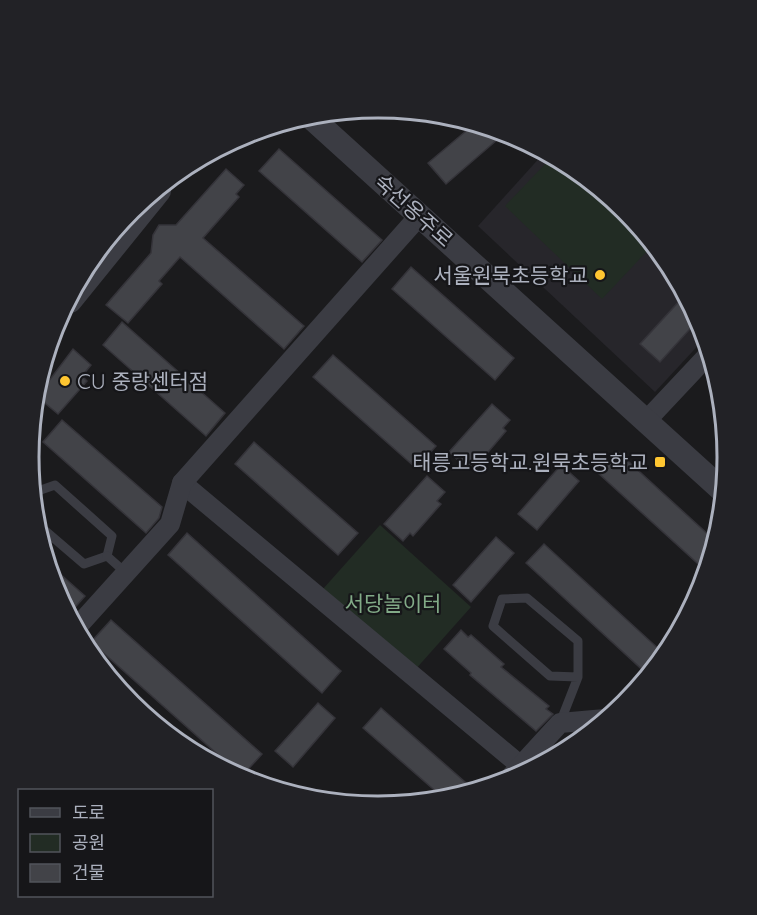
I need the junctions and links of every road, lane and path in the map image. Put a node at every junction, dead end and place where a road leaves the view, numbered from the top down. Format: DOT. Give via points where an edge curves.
graph roads {
  1 [pos="318,124"];
  2 [pos="420,215"];
  3 [pos="138,217"];
  4 [pos="97,268"];
  5 [pos="703,360"];
  6 [pos="646,421"];
  7 [pos="717,479"];
  8 [pos="182,483"];
  9 [pos="41,490"];
  10 [pos="48,533"];
  11 [pos="106,556"];
  12 [pos="126,573"];
  13 [pos="81,622"];
  14 [pos="578,677"];
  15 [pos="593,720"];
  16 [pos="560,723"];
  17 [pos="522,765"];
  18 [pos="521,766"];
  1 -- 2 [label="street, 숙선옹주로"];
  2 -- 6 [label="street, 숙선옹주로"];
  2 -- 8 [label="street"];
  3 -- 4 [label="street"];
  5 -- 6 [label="street"];
  6 -- 7 [label="street, 숙선옹주로"];
  8 -- 12 [label="street" via="170,524"];
  8 -- 18 [label="street"];
  9 -- 11 [label="lane" via="55,485 112,536"];
  10 -- 11 [label="lane" via="84,564"];
  11 -- 12 [label="lane"];
  12 -- 13 [label="street"];
  14 -- 14 [label="lane" via="578,641 527,598 502,599 493,626 550,676"];
  14 -- 16 [label="lane"];
  15 -- 16 [label="street"];
  16 -- 17 [label="street"];
}
